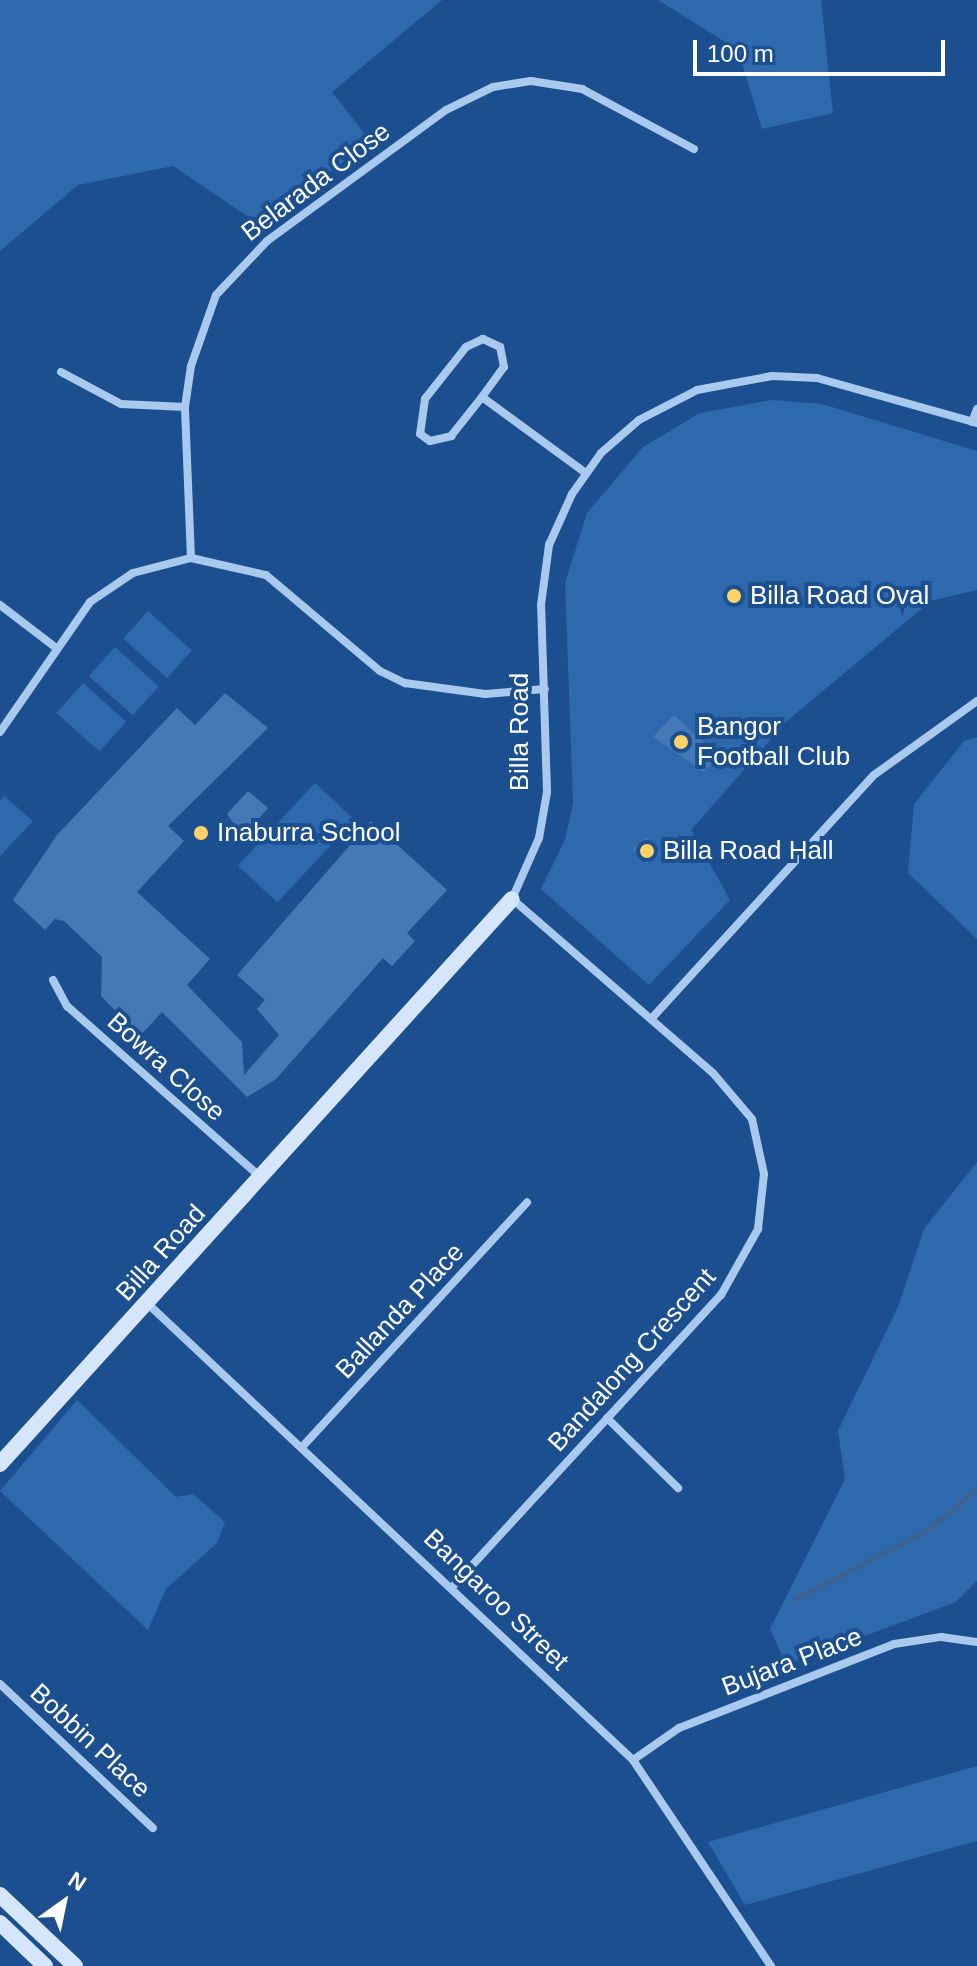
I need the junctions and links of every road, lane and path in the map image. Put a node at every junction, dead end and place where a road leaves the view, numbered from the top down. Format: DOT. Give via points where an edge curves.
graph roads {
  1 [pos="694,149"];
  2 [pos="61,372"];
  3 [pos="482,397"];
  4 [pos="185,407"];
  5 [pos="977,409"];
  6 [pos="974,422"];
  7 [pos="586,473"];
  8 [pos="191,558"];
  9 [pos="0,605"];
  10 [pos="55,647"];
  11 [pos="545,689"];
  12 [pos="977,701"];
  13 [pos="0,732"];
  14 [pos="512,899"];
  15 [pos="53,980"];
  16 [pos="652,1018"];
  17 [pos="261,1178"];
  18 [pos="527,1202"];
  19 [pos="147,1303"];
  20 [pos="607,1418"];
  21 [pos="303,1446"];
  22 [pos="0,1464"];
  23 [pos="678,1488"];
  24 [pos="454,1585"];
  25 [pos="977,1642"];
  26 [pos="0,1684"];
  27 [pos="633,1760"];
  28 [pos="153,1828"];
  29 [pos="0,1895"];
  30 [pos="0,1923"];
  31 [pos="45,1966"];
  32 [pos="75,1966"];
  33 [pos="771,1966"];
  1 -- 4 [label="street, Belarada Close" via="602,97 559,84 514,83 460,102 239,266 200,332"];
  2 -- 4 [label="street" via="121,404"];
  3 -- 3 [label="street" via="451,436 440,442 420,434 425,399 466,347 483,339 500,347 504,367"];
  3 -- 7 [label="street"];
  4 -- 8 [label="street, Belarada Close"];
  5 -- 6 [label="street"];
  6 -- 7 [label="street, Billa Road" via="817,378 772,376 697,390 639,420"];
  7 -- 11 [label="street, Billa Road" via="549,545 541,605"];
  8 -- 10 [label="street" via="114,582"];
  8 -- 11 [label="street" via="266,575 380,671 405,683 485,694"];
  9 -- 10 [label="street"];
  10 -- 13 [label="street"];
  11 -- 14 [label="street, Billa Road" via="547,792 539,838"];
  12 -- 16 [label="street" via="874,775"];
  14 -- 16 [label="street, Bandalong Crescent"];
  14 -- 17 [label="street, Billa Road"];
  15 -- 17 [label="street, Bowra Close" via="67,1006"];
  16 -- 20 [label="street, Bandalong Crescent" via="752,1119 764,1174 758,1229 721,1295"];
  17 -- 19 [label="street, Billa Road"];
  18 -- 21 [label="street, Ballanda Place"];
  19 -- 21 [label="street, Bangaroo Street"];
  19 -- 22 [label="street, Billa Road"];
  20 -- 23 [label="street"];
  20 -- 24 [label="street, Bandalong Crescent"];
  21 -- 24 [label="street, Bangaroo Street"];
  24 -- 27 [label="street, Bangaroo Street"];
  25 -- 27 [label="street, Bujara Place" via="941,1637 894,1644 679,1728"];
  26 -- 28 [label="street, Bobbin Place"];
  27 -- 33 [label="street, Bangaroo Street"];
  29 -- 32 [label="street"];
  30 -- 31 [label="street"];
}
